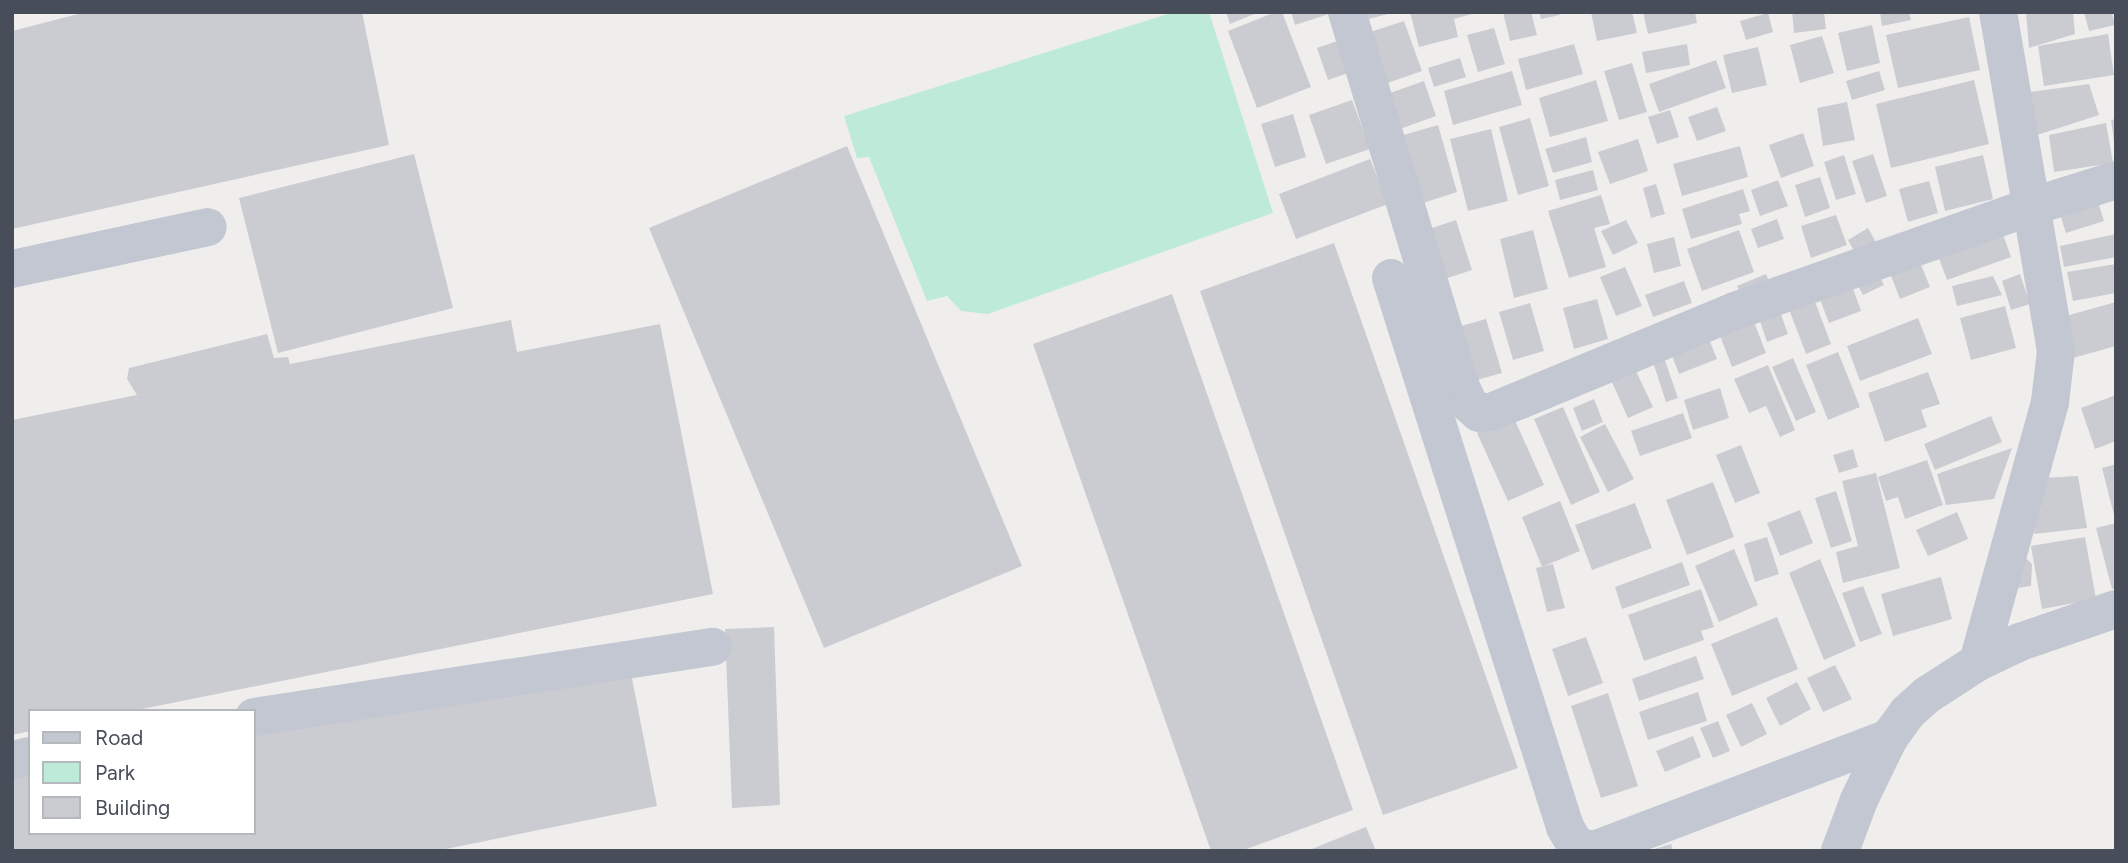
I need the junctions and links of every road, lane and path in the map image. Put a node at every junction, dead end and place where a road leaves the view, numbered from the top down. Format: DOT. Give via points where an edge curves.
graph roads {
  1 [pos="1347,12"];
  2 [pos="1998,12"];
  3 [pos="2116,180"];
  4 [pos="2030,206"];
  5 [pos="208,227"];
  6 [pos="12,269"];
  7 [pos="1391,278"];
  8 [pos="2116,609"];
  9 [pos="713,647"];
  10 [pos="1978,662"];
  11 [pos="256,717"];
  12 [pos="1889,738"];
  13 [pos="1570,848"];
  14 [pos="1840,851"];
  1 -- 4 [label="street" via="1460,385 1468,404 1479,413 1492,412 1735,311"];
  2 -- 4 [label="street"];
  3 -- 4 [label="street"];
  4 -- 10 [label="street" via="2056,351 2050,402"];
  5 -- 6 [label="street"];
  7 -- 13 [label="street"];
  8 -- 10 [label="street" via="2020,642"];
  9 -- 11 [label="street"];
  10 -- 12 [label="street" via="1927,695"];
  12 -- 13 [label="street" via="1594,850"];
  12 -- 14 [label="street" via="1863,789"];
}
